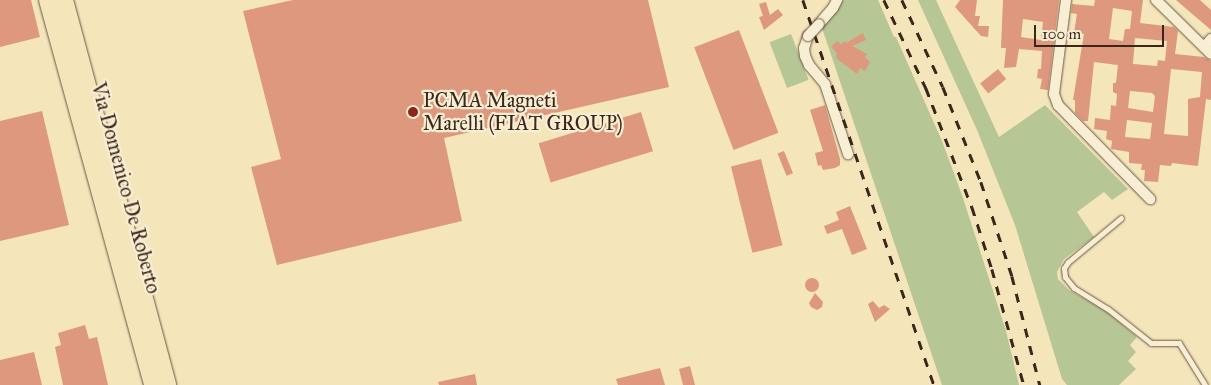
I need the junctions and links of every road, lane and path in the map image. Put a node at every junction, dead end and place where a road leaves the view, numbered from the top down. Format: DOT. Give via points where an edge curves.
graph roads {
  1 [pos="48,0"];
  2 [pos="58,0"];
  3 [pos="64,0"];
  4 [pos="837,0"];
  5 [pos="1066,0"];
  6 [pos="1156,0"];
  7 [pos="1209,47"];
  8 [pos="848,154"];
  9 [pos="1150,200"];
  10 [pos="1122,218"];
  11 [pos="153,385"];
  12 [pos="161,385"];
  13 [pos="167,385"];
  14 [pos="1205,385"];
  1 -- 11 [label="highway"];
  2 -- 12 [label="street, Via Domenico De Roberto"];
  3 -- 13 [label="highway"];
  4 -- 8 [label="street, bridge" via="808,36 805,56 824,84"];
  5 -- 9 [label="street" via="1054,94 1058,105"];
  6 -- 7 [label="street"];
  10 -- 14 [label="lane" via="1068,262 1064,268 1065,277 1074,288 1108,309 1151,343 1179,342"];
}
